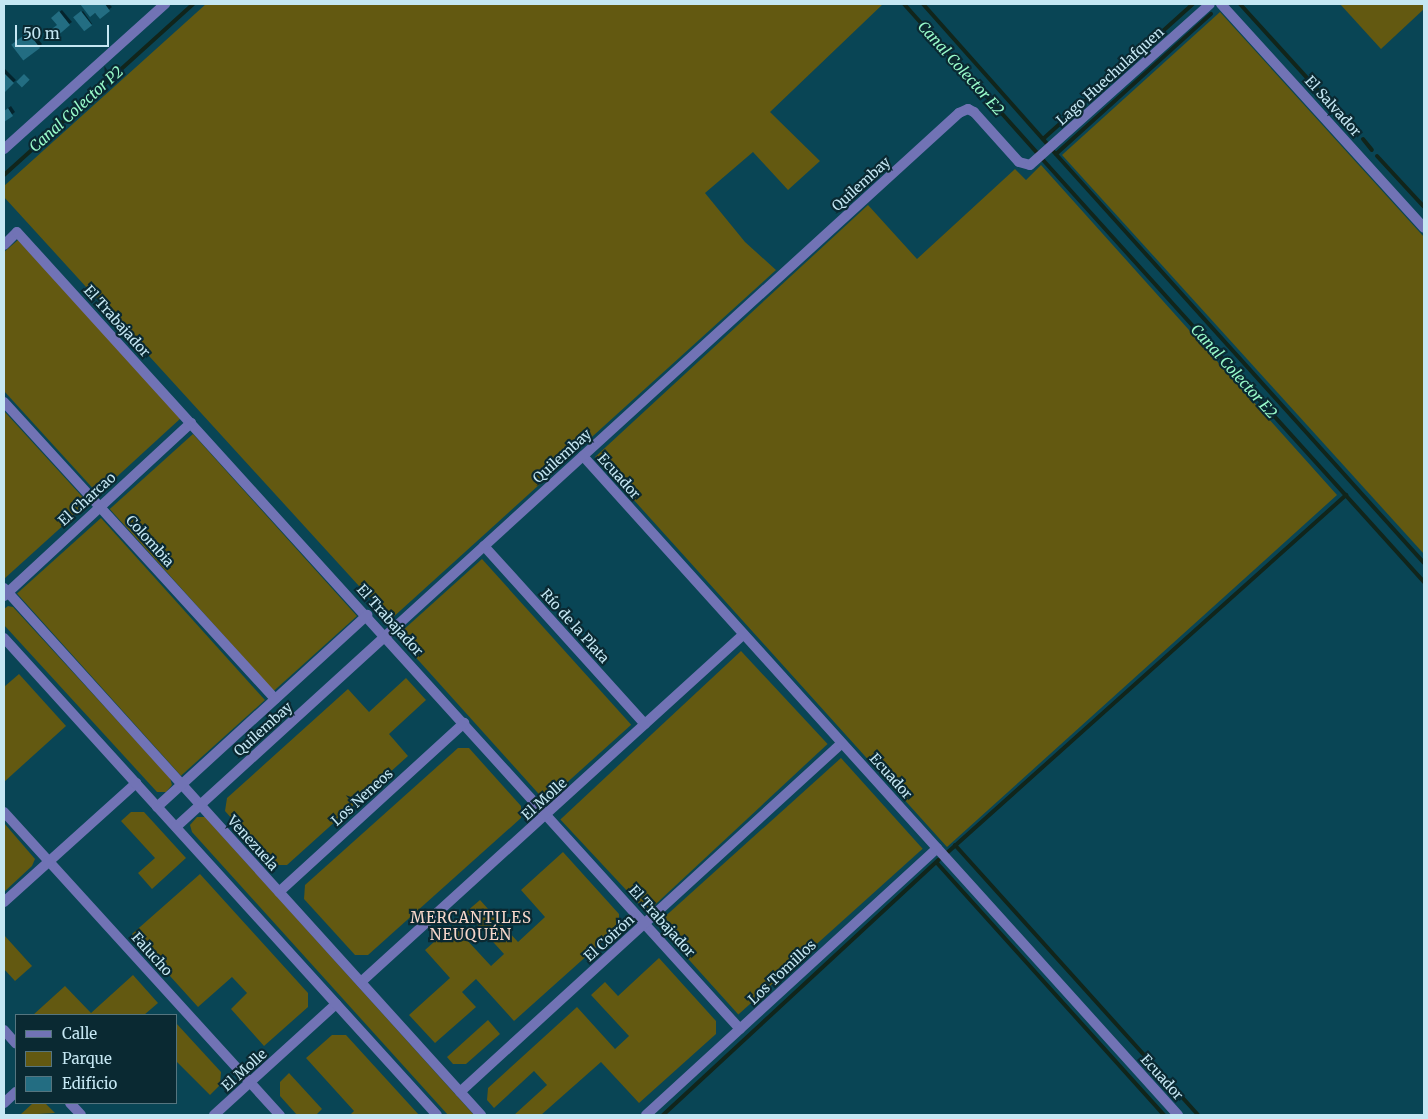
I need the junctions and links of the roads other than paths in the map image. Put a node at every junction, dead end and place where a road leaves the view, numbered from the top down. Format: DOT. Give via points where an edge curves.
graph roads {
  1 [pos="165,4"];
  2 [pos="1210,4"];
  3 [pos="1221,4"];
  4 [pos="968,109"];
  5 [pos="4,149"];
  6 [pos="1424,228"];
  7 [pos="4,245"];
  8 [pos="4,402"];
  9 [pos="191,422"];
  10 [pos="583,456"];
  11 [pos="99,506"];
  12 [pos="484,546"];
  13 [pos="5,593"];
  14 [pos="367,615"];
  15 [pos="744,634"];
  16 [pos="386,636"];
  17 [pos="4,638"];
  18 [pos="275,699"];
  19 [pos="464,723"];
  20 [pos="645,724"];
  21 [pos="842,743"];
  22 [pos="136,783"];
  23 [pos="182,785"];
  24 [pos="200,805"];
  25 [pos="157,807"];
  26 [pos="4,812"];
  27 [pos="547,814"];
  28 [pos="176,827"];
  29 [pos="937,848"];
  30 [pos="48,861"];
  31 [pos="279,892"];
  32 [pos="4,902"];
  33 [pos="646,924"];
  34 [pos="360,982"];
  35 [pos="336,1004"];
  36 [pos="740,1028"];
  37 [pos="4,1030"];
  38 [pos="15,1043"];
  39 [pos="250,1082"];
  40 [pos="460,1092"];
  41 [pos="15,1093"];
  42 [pos="4,1103"];
  43 [pos="71,1104"];
  44 [pos="81,1115"];
  45 [pos="214,1115"];
  46 [pos="280,1115"];
  47 [pos="437,1115"];
  48 [pos="481,1115"];
  49 [pos="646,1115"];
  50 [pos="1178,1115"];
  1 -- 5 [label="street"];
  2 -- 4 [label="street, Lago Huechulafquen" via="1027,166 1019,162"];
  3 -- 6 [label="street, El Salvador"];
  4 -- 10 [label="street, Quilembay" via="952,120"];
  7 -- 9 [label="street, El Trabajador" via="17,232"];
  8 -- 11 [label="street, Colombia"];
  9 -- 11 [label="street, El Charcao"];
  9 -- 14 [label="street, El Trabajador"];
  10 -- 12 [label="street, Quilembay"];
  10 -- 15 [label="street, Ecuador"];
  11 -- 13 [label="street, El Charcao"];
  11 -- 18 [label="street, Colombia"];
  12 -- 16 [label="street, Quilembay"];
  12 -- 20 [label="street, Río de la Plata"];
  13 -- 23 [label="street, Venezuela"];
  14 -- 16 [label="street, El Trabajador"];
  14 -- 18 [label="street, Quilembay"];
  15 -- 20 [label="street, El Molle"];
  15 -- 21 [label="street, Ecuador"];
  16 -- 19 [label="street, El Trabajador"];
  16 -- 24 [label="street, Quilembay"];
  17 -- 22 [label="street"];
  18 -- 23 [label="street, Quilembay"];
  19 -- 27 [label="street, El Trabajador"];
  19 -- 31 [label="street, Los Neneos"];
  20 -- 27 [label="street, El Molle"];
  21 -- 29 [label="street, Ecuador"];
  21 -- 33 [label="street, El Coirón"];
  22 -- 25 [label="street"];
  22 -- 30 [label="street"];
  23 -- 24 [label="street, Venezuela"];
  23 -- 25 [label="street, Quilembay"];
  24 -- 28 [label="street, Quilembay"];
  24 -- 31 [label="street, Venezuela"];
  25 -- 28 [label="street"];
  26 -- 30 [label="street, Falucho"];
  27 -- 33 [label="street, El Trabajador"];
  27 -- 34 [label="street, El Molle"];
  28 -- 35 [label="street"];
  29 -- 36 [label="street, Los Tomillos"];
  29 -- 50 [label="street, Ecuador"];
  30 -- 32 [label="street"];
  30 -- 39 [label="street, Falucho"];
  31 -- 34 [label="street, Venezuela"];
  33 -- 36 [label="street, El Trabajador"];
  33 -- 40 [label="street, El Coirón"];
  34 -- 40 [label="street, Venezuela"];
  35 -- 39 [label="street, El Molle"];
  35 -- 47 [label="street"];
  36 -- 49 [label="street, Los Tomillos"];
  37 -- 38 [label="street"];
  39 -- 45 [label="street, El Molle"];
  39 -- 46 [label="street, Falucho"];
  40 -- 48 [label="street, Venezuela"];
  41 -- 42 [label="street"];
  43 -- 44 [label="street"];
}
